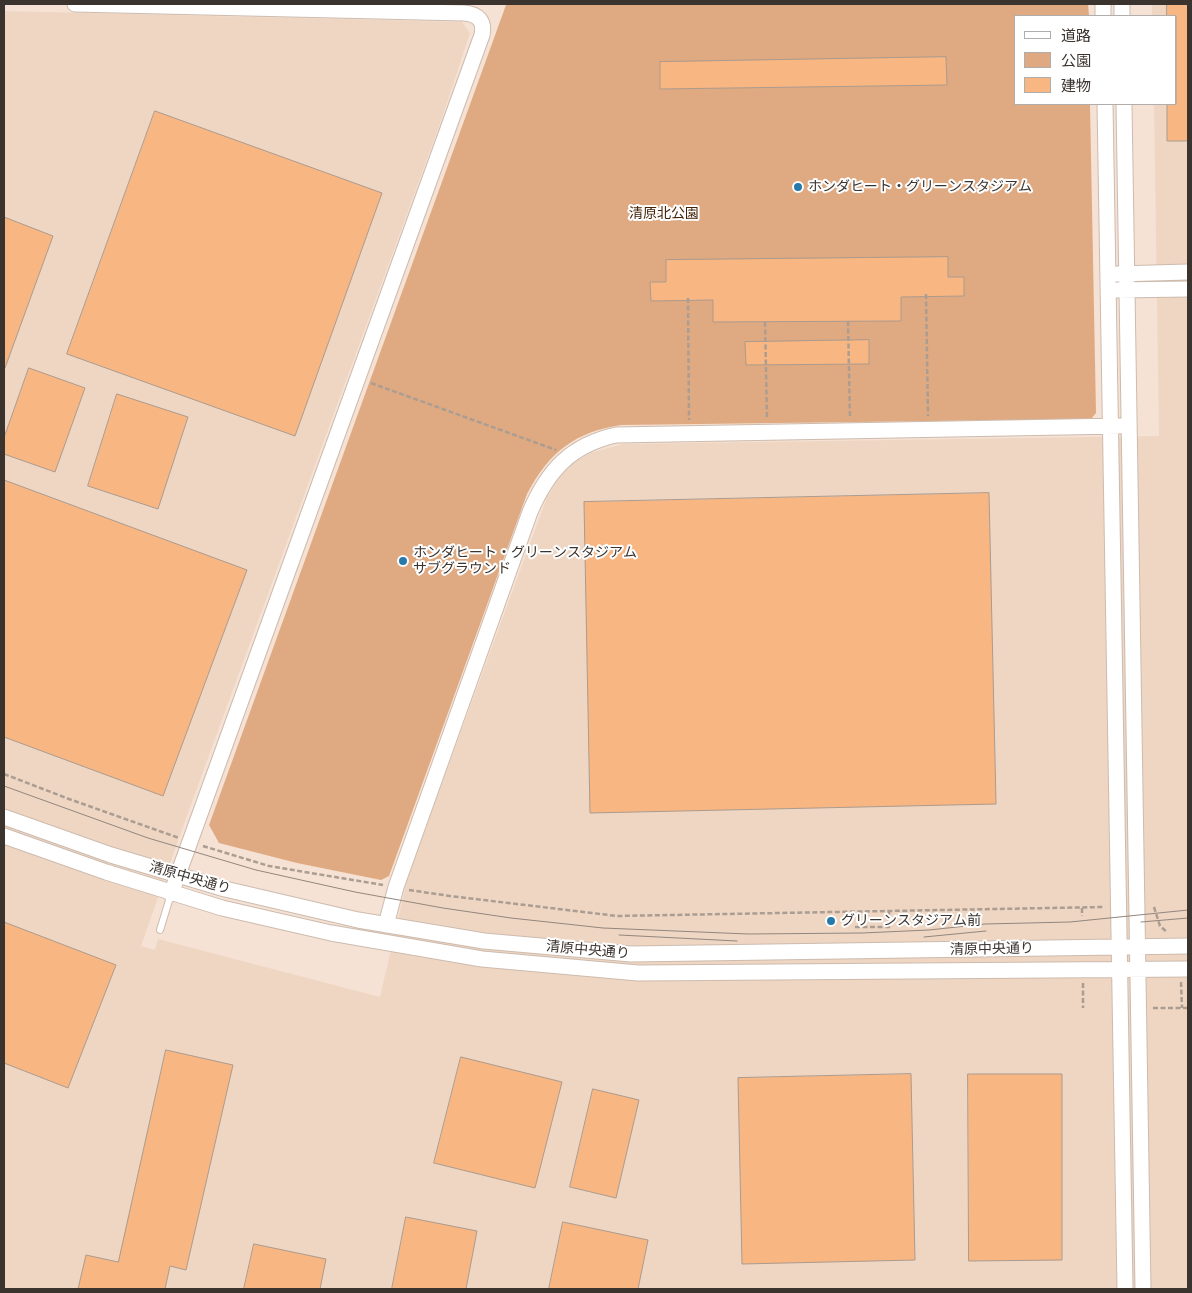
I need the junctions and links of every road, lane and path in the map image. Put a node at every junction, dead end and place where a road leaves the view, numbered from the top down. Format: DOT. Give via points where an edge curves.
graph roads {
  1 [pos="74,4"];
  2 [pos="1105,105"];
  3 [pos="1124,105"];
  4 [pos="1188,272"];
  5 [pos="1108,274"];
  6 [pos="1126,274"];
  7 [pos="1188,289"];
  8 [pos="1126,290"];
  9 [pos="1108,291"];
  10 [pos="926,294"];
  11 [pos="688,298"];
  12 [pos="848,321"];
  13 [pos="765,322"];
  14 [pos="367,381"];
  15 [pos="928,423"];
  16 [pos="850,424"];
  17 [pos="767,425"];
  18 [pos="690,426"];
  19 [pos="1128,426"];
  20 [pos="1110,427"];
  21 [pos="562,452"];
  22 [pos="4,817"];
  23 [pos="4,836"];
  24 [pos="177,876"];
  25 [pos="407,889"];
  26 [pos="171,894"];
  27 [pos="1106,907"];
  28 [pos="1154,907"];
  29 [pos="1082,908"];
  30 [pos="889,911"];
  31 [pos="1082,916"];
  32 [pos="386,925"];
  33 [pos="855,927"];
  34 [pos="160,930"];
  35 [pos="1171,933"];
  36 [pos="1138,946"];
  37 [pos="1188,946"];
  38 [pos="1118,947"];
  39 [pos="1119,969"];
  40 [pos="1139,969"];
  41 [pos="1185,972"];
  42 [pos="1083,977"];
  43 [pos="1083,1008"];
  44 [pos="1153,1008"];
  45 [pos="1182,1008"];
  46 [pos="1188,1008"];
  47 [pos="1125,1289"];
  48 [pos="1143,1289"];
  1 -- 24 [label="street" via="464,13 478,17 484,27"];
  2 -- 5 [label="street"];
  3 -- 6 [label="street"];
  4 -- 6 [label="street"];
  5 -- 6 [label="street"];
  5 -- 9 [label="street"];
  6 -- 8 [label="street"];
  7 -- 8 [label="street"];
  8 -- 9 [label="street"];
  8 -- 19 [label="street"];
  9 -- 20 [label="street"];
  10 -- 15 [label="path"];
  11 -- 18 [label="path"];
  12 -- 16 [label="path"];
  13 -- 17 [label="path"];
  14 -- 21 [label="path"];
  19 -- 20 [label="street"];
  19 -- 36 [label="street"];
  20 -- 32 [label="street" via="616,435 574,452 547,478 530,512 399,878"];
  20 -- 38 [label="street"];
  22 -- 24 [label="street, 清原中央通り"];
  23 -- 26 [label="street, 清原中央通り"];
  24 -- 26 [label="street"];
  24 -- 32 [label="street, 清原中央通り"];
  25 -- 30 [label="path" via="617,916"];
  26 -- 34 [label="lane"];
  26 -- 39 [label="street, 清原中央通り" via="383,943 482,959 638,973"];
  27 -- 29 [label="path"];
  28 -- 35 [label="path" via="1160,926"];
  29 -- 30 [label="path"];
  29 -- 31 [label="path"];
  30 -- 33 [label="path" via="889,927"];
  32 -- 38 [label="street, 清原中央通り" via="484,941 632,954"];
  36 -- 37 [label="street, 清原中央通り"];
  36 -- 38 [label="street, 清原中央通り"];
  36 -- 40 [label="street"];
  38 -- 39 [label="street"];
  39 -- 40 [label="street, 清原中央通り"];
  39 -- 47 [label="street"];
  40 -- 41 [label="street, 清原中央通り"];
  40 -- 48 [label="street"];
  41 -- 45 [label="path"];
  42 -- 43 [label="path"];
  44 -- 45 [label="path"];
  45 -- 46 [label="path"];
}
